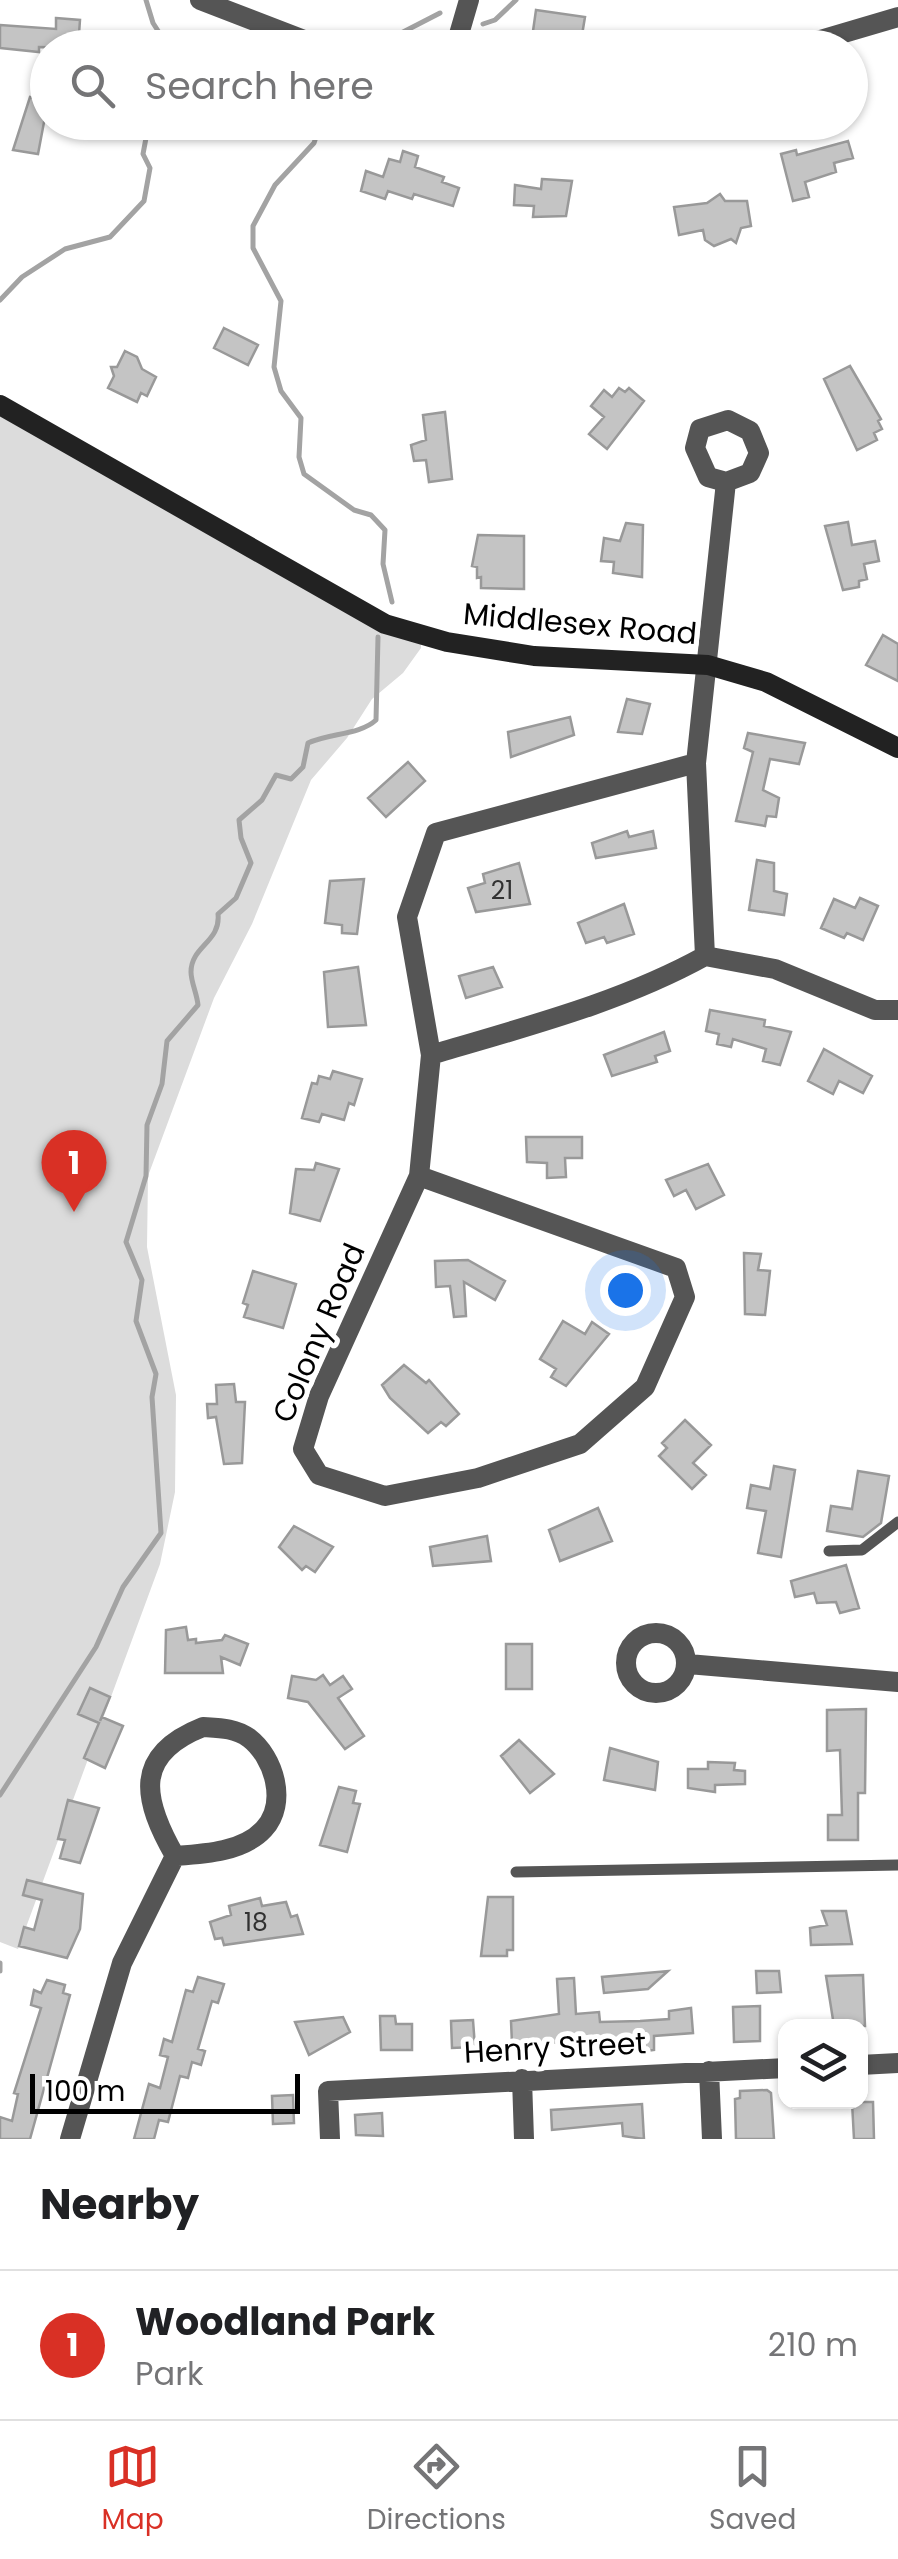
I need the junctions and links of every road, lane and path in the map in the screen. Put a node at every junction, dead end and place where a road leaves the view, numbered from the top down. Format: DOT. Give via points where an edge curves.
graph roads {
  1 [pos="200,0"];
  2 [pos="468,0"];
  3 [pos="898,18"];
  4 [pos="278,30"];
  5 [pos="460,30"];
  6 [pos="856,30"];
  7 [pos="0,405"];
  8 [pos="726,482"];
  9 [pos="708,665"];
  10 [pos="898,748"];
  11 [pos="696,762"];
  12 [pos="705,956"];
  13 [pos="895,1015"];
  14 [pos="432,1055"];
  15 [pos="420,1176"];
  16 [pos="898,1522"];
  17 [pos="829,1551"];
  18 [pos="688,1664"];
  19 [pos="898,1682"];
  20 [pos="176,1856"];
  21 [pos="898,1865"];
  22 [pos="516,1872"];
  23 [pos="898,2063"];
  24 [pos="868,2065"];
  25 [pos="778,2068"];
  26 [pos="709,2071"];
  27 [pos="522,2078"];
  28 [pos="70,2139"];
  29 [pos="330,2139"];
  30 [pos="524,2139"];
  31 [pos="712,2139"];
  1 -- 4 [label="street"];
  2 -- 5 [label="street"];
  3 -- 6 [label="street"];
  7 -- 9 [label="street, Middlesex Road" via="385,624 534,656"];
  8 -- 9 [label="street"];
  9 -- 10 [label="street, Middlesex Road" via="766,682"];
  9 -- 11 [label="street"];
  11 -- 12 [label="street"];
  11 -- 14 [label="street, Colony Road" via="436,832 407,917"];
  12 -- 13 [label="street" via="775,968"];
  12 -- 14 [label="street" via="580,1010"];
  14 -- 15 [label="street, Colony Road"];
  15 -- 15 [label="street, Colony Road" via="676,1268 685,1297 645,1387 580,1444 478,1478 385,1496 319,1475 303,1449 319,1396"];
  16 -- 17 [label="lane" via="862,1550"];
  18 -- 19 [label="street"];
  20 -- 20 [label="street" via="238,1846 264,1829 276,1807 275,1780 248,1738 204,1727 159,1754 148,1792"];
  20 -- 28 [label="street" via="122,1963"];
  21 -- 22 [label="lane"];
  23 -- 24 [label="street"];
  25 -- 26 [label="street, Henry Street"];
  26 -- 27 [label="street, Henry Street"];
  26 -- 31 [label="street"];
  27 -- 29 [label="street, Henry Street" via="328,2091"];
  27 -- 30 [label="street"];
}
